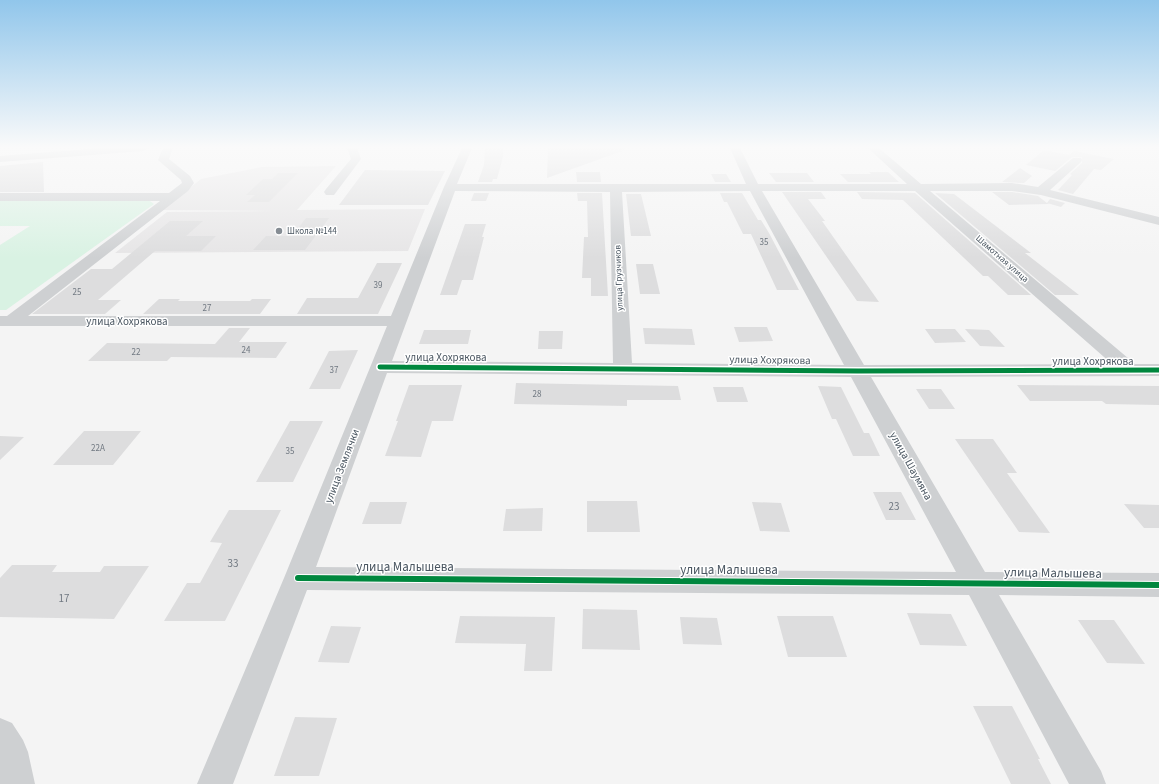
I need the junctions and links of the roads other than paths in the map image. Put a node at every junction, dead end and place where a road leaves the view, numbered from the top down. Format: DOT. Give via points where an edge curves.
graph roads {
  1 [pos="186,185"];
  2 [pos="336,185"];
  3 [pos="752,185"];
  4 [pos="916,185"];
  5 [pos="1048,185"];
  6 [pos="450,187"];
  7 [pos="919,187"];
  8 [pos="616,188"];
  9 [pos="754,188"];
  10 [pos="1041,191"];
  11 [pos="330,192"];
  12 [pos="0,197"];
  13 [pos="172,197"];
  14 [pos="1159,221"];
  15 [pos="5,321"];
  16 [pos="398,321"];
  17 [pos="380,367"];
  18 [pos="623,368"];
  19 [pos="1130,370"];
  20 [pos="1159,370"];
  21 [pos="858,371"];
  22 [pos="298,578"];
  23 [pos="977,583"];
  24 [pos="1159,585"];
  25 [pos="0,735"];
  26 [pos="17,784"];
  27 [pos="215,784"];
  28 [pos="1088,784"];
  1 -- 13 [label="street"];
  2 -- 11 [label="street"];
  3 -- 9 [label="street, улица Шаумяна"];
  4 -- 7 [label="street, Шамотная улица"];
  5 -- 10 [label="street"];
  6 -- 8 [label="street"];
  6 -- 16 [label="street, улица Землячки"];
  7 -- 9 [label="street"];
  7 -- 10 [label="street" via="1012,187"];
  7 -- 19 [label="street, Шамотная улица"];
  8 -- 9 [label="street"];
  8 -- 18 [label="street, улица Грузчиков"];
  9 -- 21 [label="street, улица Шаумяна"];
  10 -- 14 [label="street"];
  12 -- 13 [label="street"];
  13 -- 15 [label="street"];
  15 -- 16 [label="street, улица Хохрякова"];
  16 -- 17 [label="street, улица Землячки"];
  17 -- 18 [label="street, улица Хохрякова"];
  17 -- 22 [label="street, улица Землячки"];
  18 -- 21 [label="street, улица Хохрякова"];
  19 -- 20 [label="street, улица Хохрякова"];
  19 -- 21 [label="street, улица Хохрякова"];
  21 -- 23 [label="street, улица Шаумяна"];
  22 -- 23 [label="street, улица Малышева"];
  22 -- 27 [label="street, улица Землячки"];
  23 -- 24 [label="street, улица Малышева"];
  23 -- 28 [label="street, улица Шаумяна"];
  25 -- 26 [label="street" via="11,752"];
}
